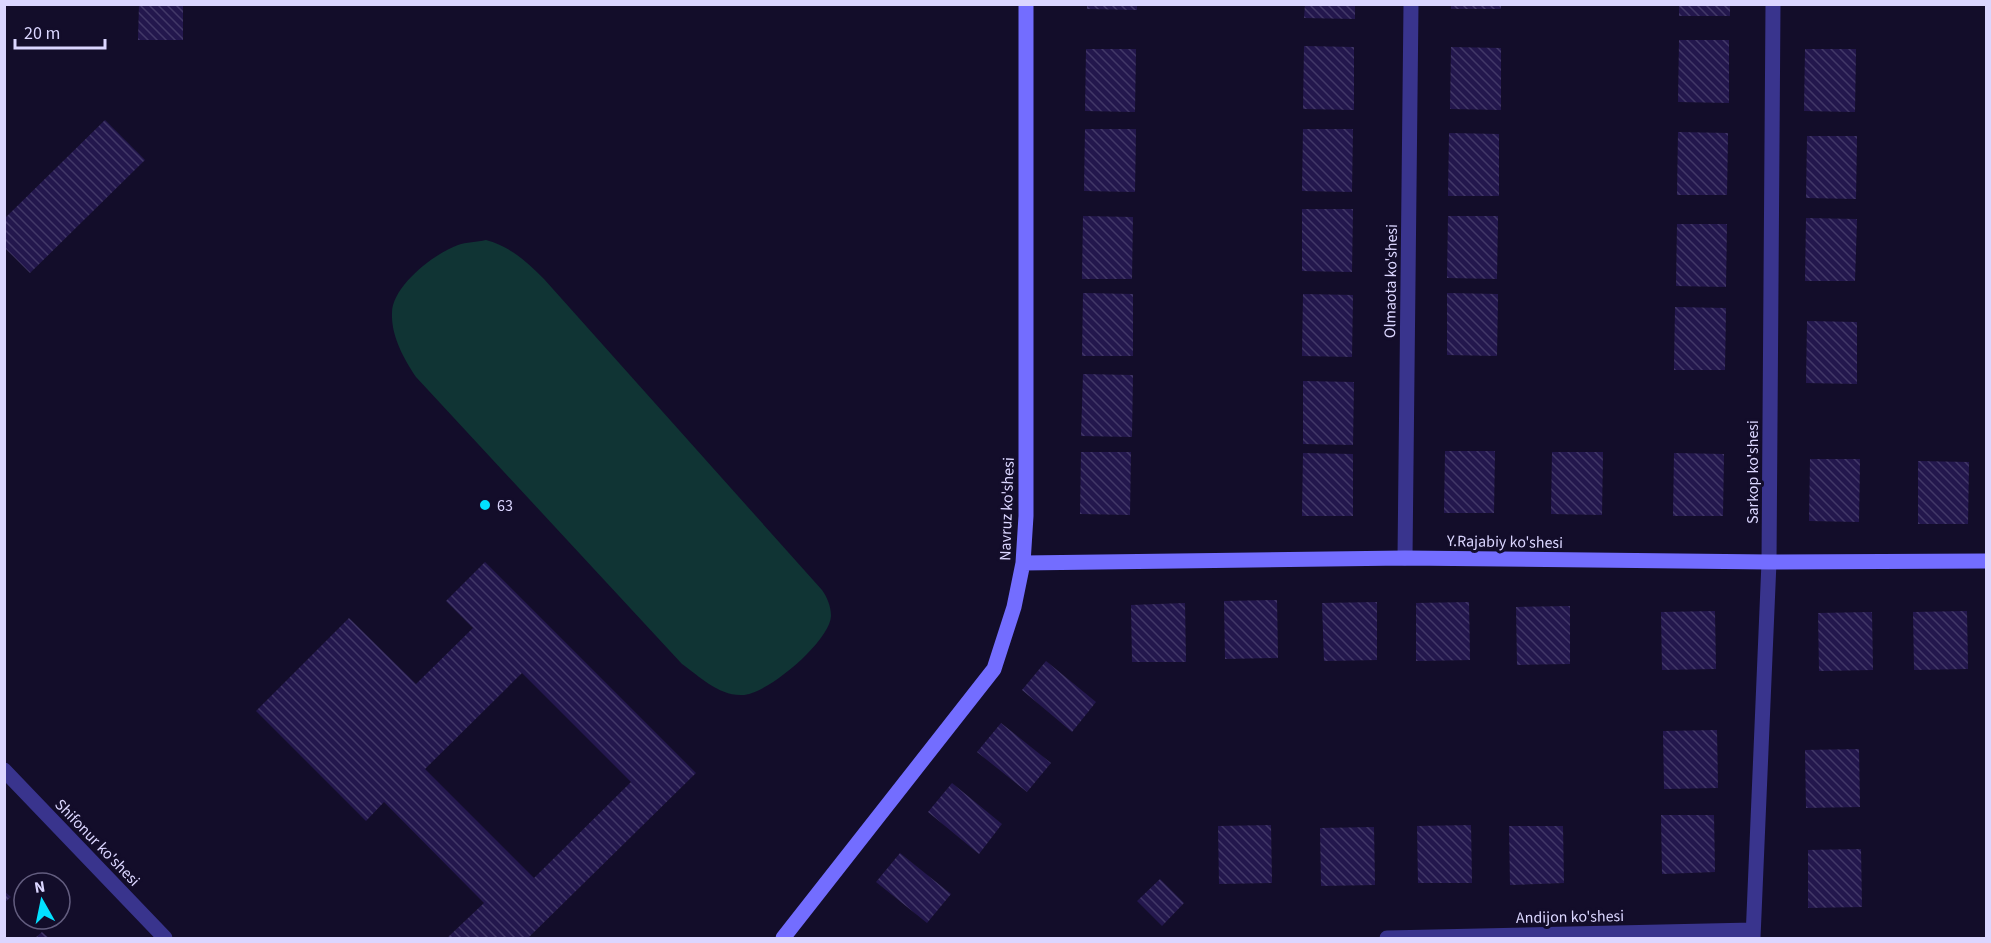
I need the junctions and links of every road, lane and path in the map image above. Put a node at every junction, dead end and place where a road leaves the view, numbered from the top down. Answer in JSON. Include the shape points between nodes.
{"nodes":[{"id":1,"x":1026,"y":4,"type":"edge"},
{"id":2,"x":1411,"y":4,"type":"edge"},
{"id":3,"x":1773,"y":4,"type":"edge"},
{"id":4,"x":1406,"y":558,"type":"junction"},
{"id":5,"x":1986,"y":561,"type":"edge"},
{"id":6,"x":1769,"y":562,"type":"junction"},
{"id":7,"x":1023,"y":563,"type":"junction"},
{"id":8,"x":4,"y":770,"type":"edge"},
{"id":9,"x":1753,"y":934,"type":"edge"},
{"id":10,"x":165,"y":939,"type":"edge"},
{"id":11,"x":783,"y":939,"type":"edge"},
{"id":12,"x":1387,"y":939,"type":"edge"}],
"edges":[{"from":1,"to":7,"type":"street","name":"Navruz ko'shesi"},
{"from":2,"to":4,"type":"street","name":"Olmaota ko'shesi"},
{"from":3,"to":6,"type":"street","name":"Sarkop ko'shesi"},
{"from":4,"to":6,"type":"street","name":"Y.Rajabiy ko'shesi"},
{"from":4,"to":7,"type":"street","name":"Y.Rajabiy ko'shesi"},
{"from":5,"to":6,"type":"street","name":"Y.Rajabiy ko'shesi"},
{"from":6,"to":9,"type":"street","name":"Sarkop ko'shesi"},
{"from":7,"to":11,"type":"street","name":"Navruz ko'shesi","via":[[994,669]]},
{"from":8,"to":10,"type":"street","name":"Shifonur ko'shesi"},
{"from":9,"to":12,"type":"street","name":"Andijon ko'shesi"}]}
